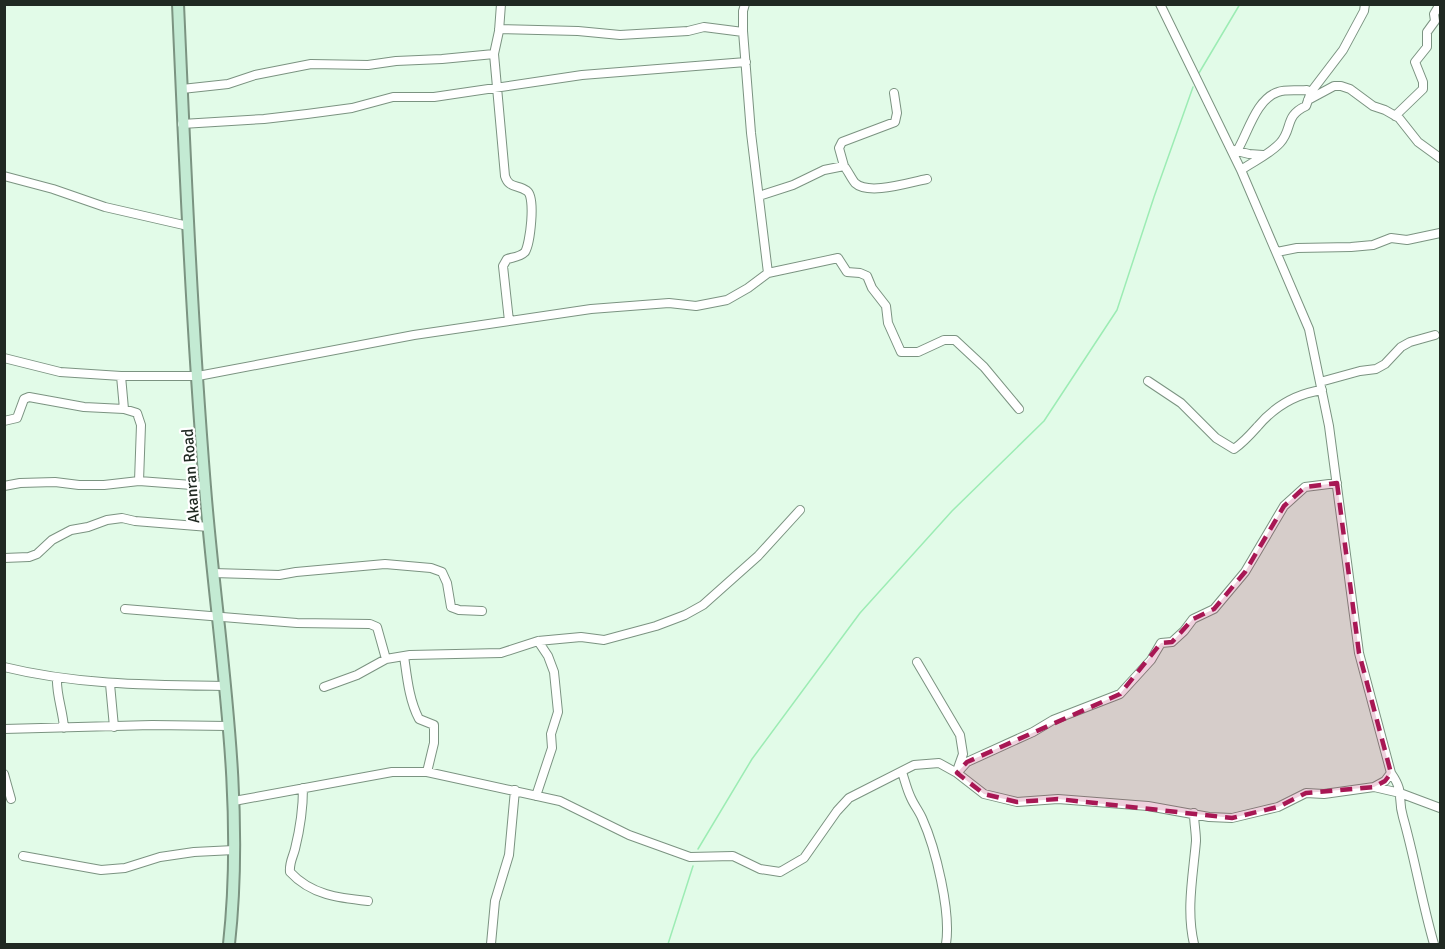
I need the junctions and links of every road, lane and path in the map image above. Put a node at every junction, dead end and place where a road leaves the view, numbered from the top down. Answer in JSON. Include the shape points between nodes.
{"nodes":[{"id":1,"x":178,"y":4,"type":"edge"},
{"id":2,"x":501,"y":4,"type":"edge"},
{"id":3,"x":745,"y":4,"type":"edge"},
{"id":4,"x":1160,"y":4,"type":"edge"},
{"id":5,"x":1365,"y":4,"type":"edge"},
{"id":6,"x":1440,"y":4,"type":"edge"},
{"id":7,"x":499,"y":29,"type":"junction"},
{"id":8,"x":743,"y":32,"type":"junction"},
{"id":9,"x":494,"y":54,"type":"junction"},
{"id":10,"x":746,"y":62,"type":"junction"},
{"id":11,"x":495,"y":87,"type":"junction"},
{"id":12,"x":182,"y":89,"type":"junction"},
{"id":13,"x":894,"y":93,"type":"dead end"},
{"id":14,"x":1309,"y":96,"type":"junction"},
{"id":15,"x":1395,"y":116,"type":"junction"},
{"id":16,"x":182,"y":124,"type":"junction"},
{"id":17,"x":1234,"y":150,"type":"junction"},
{"id":18,"x":1265,"y":155,"type":"junction"},
{"id":19,"x":1440,"y":158,"type":"edge"},
{"id":20,"x":844,"y":166,"type":"junction"},
{"id":21,"x":1241,"y":170,"type":"junction"},
{"id":22,"x":4,"y":176,"type":"edge"},
{"id":23,"x":927,"y":179,"type":"dead end"},
{"id":24,"x":759,"y":196,"type":"junction"},
{"id":25,"x":188,"y":226,"type":"junction"},
{"id":26,"x":1440,"y":233,"type":"edge"},
{"id":27,"x":1277,"y":252,"type":"junction"},
{"id":28,"x":768,"y":273,"type":"junction"},
{"id":29,"x":509,"y":321,"type":"junction"},
{"id":30,"x":1436,"y":335,"type":"dead end"},
{"id":31,"x":4,"y":358,"type":"edge"},
{"id":32,"x":121,"y":376,"type":"junction"},
{"id":33,"x":198,"y":376,"type":"junction"},
{"id":34,"x":1148,"y":381,"type":"dead end"},
{"id":35,"x":1321,"y":386,"type":"junction"},
{"id":36,"x":124,"y":409,"type":"junction"},
{"id":37,"x":1019,"y":409,"type":"dead end"},
{"id":38,"x":4,"y":421,"type":"edge"},
{"id":39,"x":140,"y":481,"type":"junction"},
{"id":40,"x":1337,"y":483,"type":"junction"},
{"id":41,"x":4,"y":486,"type":"edge"},
{"id":42,"x":205,"y":486,"type":"junction"},
{"id":43,"x":800,"y":510,"type":"dead end"},
{"id":44,"x":209,"y":527,"type":"junction"},
{"id":45,"x":4,"y":558,"type":"edge"},
{"id":46,"x":213,"y":573,"type":"junction"},
{"id":47,"x":125,"y":609,"type":"dead end"},
{"id":48,"x":482,"y":611,"type":"dead end"},
{"id":49,"x":218,"y":618,"type":"junction"},
{"id":50,"x":538,"y":641,"type":"junction"},
{"id":51,"x":404,"y":656,"type":"junction"},
{"id":52,"x":386,"y":659,"type":"junction"},
{"id":53,"x":917,"y":662,"type":"dead end"},
{"id":54,"x":4,"y":667,"type":"edge"},
{"id":55,"x":57,"y":678,"type":"junction"},
{"id":56,"x":110,"y":684,"type":"junction"},
{"id":57,"x":224,"y":686,"type":"junction"},
{"id":58,"x":324,"y":687,"type":"dead end"},
{"id":59,"x":228,"y":726,"type":"junction"},
{"id":60,"x":114,"y":727,"type":"junction"},
{"id":61,"x":64,"y":728,"type":"junction"},
{"id":62,"x":4,"y":729,"type":"edge"},
{"id":63,"x":427,"y":772,"type":"junction"},
{"id":64,"x":902,"y":772,"type":"junction"},
{"id":65,"x":957,"y":773,"type":"junction"},
{"id":66,"x":1391,"y":773,"type":"junction"},
{"id":67,"x":4,"y":774,"type":"edge"},
{"id":68,"x":1374,"y":787,"type":"junction"},
{"id":69,"x":303,"y":788,"type":"junction"},
{"id":70,"x":515,"y":790,"type":"junction"},
{"id":71,"x":1400,"y":793,"type":"junction"},
{"id":72,"x":536,"y":796,"type":"junction"},
{"id":73,"x":11,"y":800,"type":"dead end"},
{"id":74,"x":234,"y":801,"type":"junction"},
{"id":75,"x":1440,"y":808,"type":"edge"},
{"id":76,"x":1194,"y":813,"type":"junction"},
{"id":77,"x":234,"y":850,"type":"junction"},
{"id":78,"x":23,"y":856,"type":"dead end"},
{"id":79,"x":368,"y":901,"type":"dead end"},
{"id":80,"x":229,"y":945,"type":"edge"},
{"id":81,"x":491,"y":945,"type":"edge"},
{"id":82,"x":946,"y":945,"type":"edge"},
{"id":83,"x":1194,"y":945,"type":"edge"},
{"id":84,"x":1434,"y":945,"type":"edge"}],
"edges":[{"from":1,"to":12,"type":"main road","name":"Akanran Road"},
{"from":2,"to":7,"type":"street"},
{"from":3,"to":8,"type":"street"},
{"from":4,"to":17,"type":"street"},
{"from":5,"to":14,"type":"street","via":[[1343,50]]},
{"from":6,"to":15,"type":"street","via":[[1427,32],[1427,47],[1415,63],[1423,89]]},
{"from":7,"to":8,"type":"street","via":[[620,35],[704,27]]},
{"from":7,"to":9,"type":"street"},
{"from":8,"to":10,"type":"street"},
{"from":9,"to":11,"type":"street"},
{"from":9,"to":12,"type":"street","via":[[368,66],[311,64],[228,84]]},
{"from":10,"to":11,"type":"street","via":[[582,75]]},
{"from":10,"to":24,"type":"street"},
{"from":11,"to":16,"type":"street","via":[[434,97],[393,97],[352,108],[264,119]]},
{"from":11,"to":29,"type":"street","via":[[507,182],[528,191],[531,197],[526,250],[507,259],[503,266]]},
{"from":12,"to":16,"type":"main road","name":"Akanran Road"},
{"from":13,"to":20,"type":"street","via":[[895,122],[843,142],[839,148]]},
{"from":14,"to":15,"type":"street","via":[[1341,86]]},
{"from":14,"to":17,"type":"street","via":[[1307,90],[1280,90],[1269,96]]},
{"from":14,"to":18,"type":"street","via":[[1306,106],[1289,119],[1282,142]]},
{"from":15,"to":19,"type":"street","via":[[1418,142]]},
{"from":16,"to":25,"type":"main road","name":"Akanran Road"},
{"from":17,"to":18,"type":"street"},
{"from":17,"to":21,"type":"street"},
{"from":18,"to":21,"type":"street"},
{"from":20,"to":23,"type":"street","via":[[863,187],[882,188]]},
{"from":20,"to":24,"type":"street"},
{"from":21,"to":27,"type":"street"},
{"from":22,"to":25,"type":"street","via":[[105,207]]},
{"from":24,"to":28,"type":"street"},
{"from":25,"to":33,"type":"main road","name":"Akanran Road"},
{"from":26,"to":27,"type":"street","via":[[1351,247]]},
{"from":27,"to":35,"type":"street","via":[[1309,329]]},
{"from":28,"to":29,"type":"street","via":[[727,300],[696,306],[669,303],[591,309]]},
{"from":28,"to":37,"type":"street","via":[[838,258],[848,272],[867,276],[886,306],[888,324],[901,352],[918,352],[944,340],[955,340]]},
{"from":29,"to":33,"type":"street"},
{"from":30,"to":35,"type":"street","via":[[1401,347],[1376,369],[1360,370]]},
{"from":31,"to":32,"type":"street","via":[[60,372]]},
{"from":32,"to":33,"type":"street"},
{"from":32,"to":36,"type":"street"},
{"from":33,"to":42,"type":"main road","name":"Akanran Road"},
{"from":34,"to":35,"type":"street","via":[[1181,403],[1216,438],[1234,449],[1271,413],[1292,398]]},
{"from":35,"to":40,"type":"street"},
{"from":36,"to":38,"type":"street","via":[[84,407],[29,397],[24,399],[17,418]]},
{"from":36,"to":39,"type":"street","via":[[137,413],[141,419]]},
{"from":39,"to":41,"type":"street"},
{"from":39,"to":42,"type":"street"},
{"from":40,"to":65,"type":"street","via":[[1305,487],[1284,506],[1245,572],[1214,609],[1193,619],[1172,642],[1161,643],[1120,694],[1053,720],[967,762]]},
{"from":40,"to":66,"type":"street","via":[[1359,652]]},
{"from":42,"to":44,"type":"main road","name":"Akanran Road"},
{"from":43,"to":50,"type":"street","via":[[758,556],[703,605],[685,615],[604,640],[580,637]]},
{"from":44,"to":45,"type":"street","via":[[122,518],[107,520],[71,530],[29,557]]},
{"from":44,"to":46,"type":"main road","name":"Akanran Road"},
{"from":46,"to":48,"type":"street","via":[[279,575],[385,564],[431,568],[442,572],[451,607]]},
{"from":46,"to":49,"type":"main road","name":"Akanran Road"},
{"from":47,"to":49,"type":"street"},
{"from":49,"to":52,"type":"street","via":[[370,624],[377,627]]},
{"from":49,"to":57,"type":"main road","name":"Akanran Road"},
{"from":50,"to":51,"type":"street","via":[[501,653]]},
{"from":50,"to":72,"type":"street","via":[[554,672],[558,712],[551,734],[552,748]]},
{"from":51,"to":52,"type":"street"},
{"from":51,"to":63,"type":"street","via":[[415,712],[419,719],[434,725]]},
{"from":52,"to":58,"type":"street"},
{"from":53,"to":65,"type":"street","via":[[960,735],[963,754]]},
{"from":54,"to":55,"type":"street"},
{"from":55,"to":56,"type":"street"},
{"from":55,"to":61,"type":"street"},
{"from":56,"to":57,"type":"street"},
{"from":56,"to":60,"type":"street"},
{"from":57,"to":59,"type":"main road","name":"Akanran Road"},
{"from":59,"to":60,"type":"street"},
{"from":59,"to":74,"type":"main road","name":"Akanran Road"},
{"from":60,"to":61,"type":"street"},
{"from":61,"to":62,"type":"street"},
{"from":63,"to":69,"type":"street","via":[[392,772]]},
{"from":63,"to":70,"type":"street"},
{"from":64,"to":65,"type":"street","via":[[914,765],[939,763]]},
{"from":64,"to":72,"type":"street","via":[[849,798],[804,858],[780,872],[760,869],[733,856],[690,857],[629,835],[560,801]]},
{"from":64,"to":82,"type":"street","via":[[934,850],[946,911]]},
{"from":65,"to":76,"type":"street","via":[[984,794],[1017,802],[1058,799]]},
{"from":66,"to":68,"type":"street"},
{"from":66,"to":71,"type":"street"},
{"from":67,"to":73,"type":"street"},
{"from":68,"to":71,"type":"street"},
{"from":68,"to":76,"type":"street","via":[[1324,795],[1306,793],[1278,807],[1232,819]]},
{"from":69,"to":74,"type":"street"},
{"from":69,"to":79,"type":"street","via":[[290,872],[321,894]]},
{"from":70,"to":72,"type":"street"},
{"from":70,"to":81,"type":"street","via":[[509,855],[495,901]]},
{"from":71,"to":75,"type":"street"},
{"from":71,"to":84,"type":"street","via":[[1402,816]]},
{"from":74,"to":77,"type":"main road","name":"Akanran Road"},
{"from":76,"to":83,"type":"street","via":[[1196,838],[1190,892]]},
{"from":77,"to":78,"type":"street","via":[[160,857],[125,868],[100,870]]},
{"from":77,"to":80,"type":"main road","name":"Akanran Road"}]}
